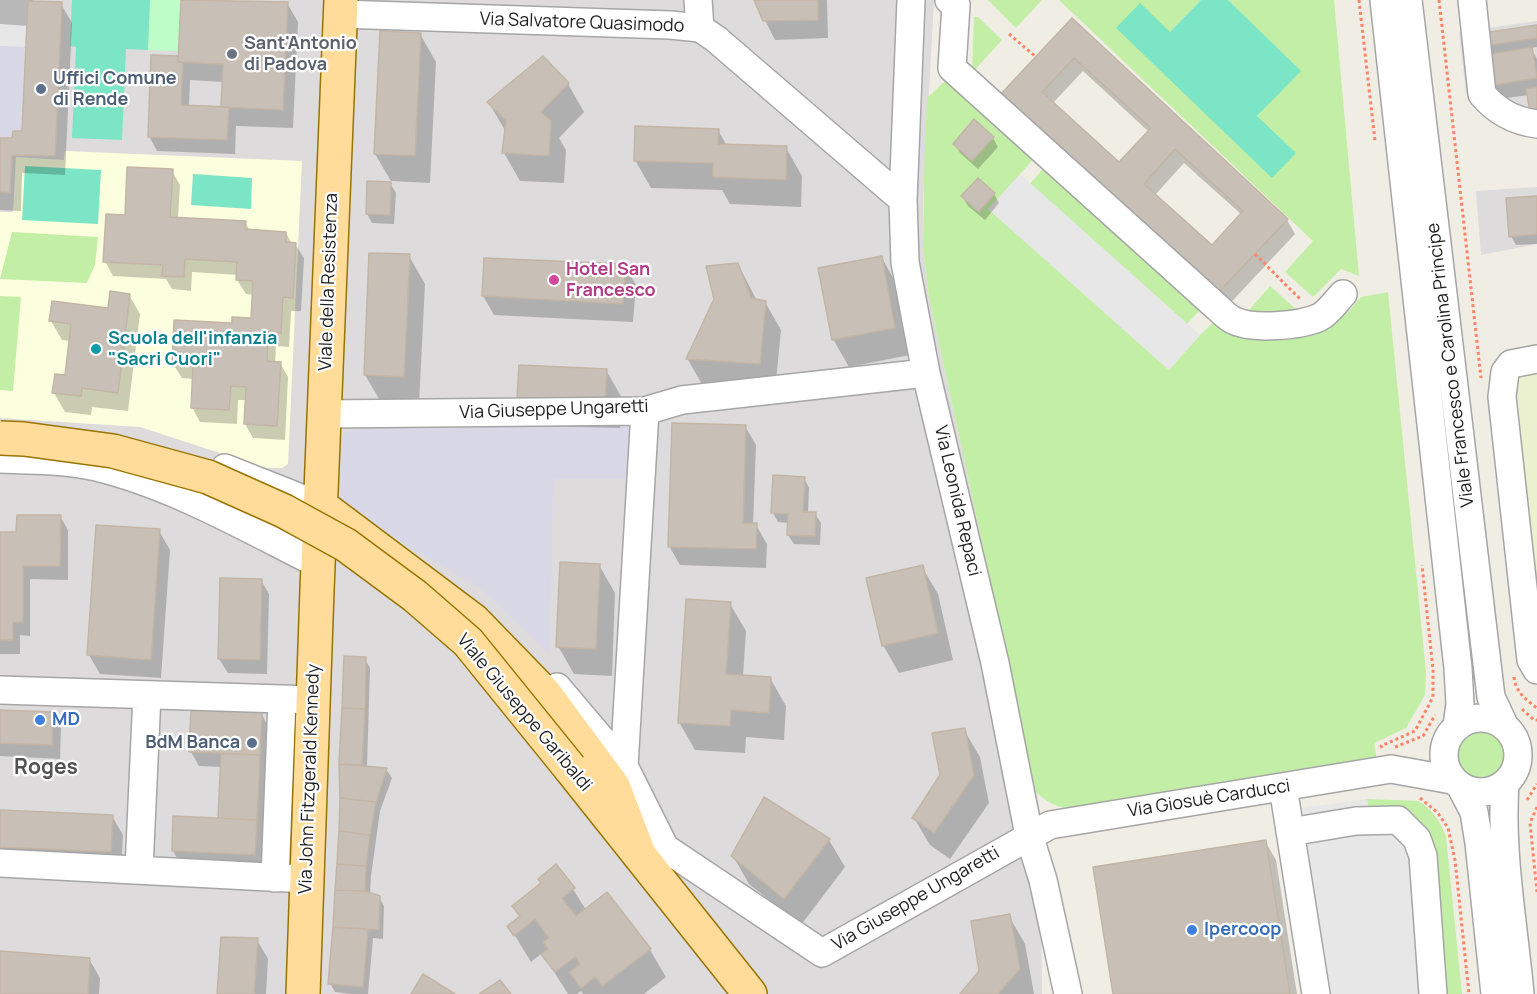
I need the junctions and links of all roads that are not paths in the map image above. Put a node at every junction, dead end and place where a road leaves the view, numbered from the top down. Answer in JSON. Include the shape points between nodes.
{"nodes":[{"id":1,"x":698,"y":0,"type":"edge"},
{"id":2,"x":911,"y":0,"type":"edge"},
{"id":3,"x":949,"y":0,"type":"edge"},
{"id":4,"x":1384,"y":0,"type":"edge"},
{"id":5,"x":1408,"y":0,"type":"edge"},
{"id":6,"x":1472,"y":0,"type":"edge"},
{"id":7,"x":341,"y":7,"type":"edge"},
{"id":8,"x":700,"y":28,"type":"junction"},
{"id":9,"x":1537,"y":124,"type":"edge"},
{"id":10,"x":903,"y":200,"type":"junction"},
{"id":11,"x":1343,"y":294,"type":"dead end"},
{"id":12,"x":1537,"y":359,"type":"edge"},
{"id":13,"x":926,"y":373,"type":"junction"},
{"id":14,"x":645,"y":411,"type":"junction"},
{"id":15,"x":324,"y":414,"type":"junction"},
{"id":16,"x":0,"y":429,"type":"edge"},
{"id":17,"x":0,"y":438,"type":"edge"},
{"id":18,"x":0,"y":459,"type":"edge"},
{"id":19,"x":321,"y":506,"type":"junction"},
{"id":20,"x":318,"y":564,"type":"junction"},
{"id":21,"x":474,"y":621,"type":"junction"},
{"id":22,"x":1525,"y":672,"type":"edge"},
{"id":23,"x":0,"y":690,"type":"edge"},
{"id":24,"x":147,"y":695,"type":"junction"},
{"id":25,"x":298,"y":700,"type":"junction"},
{"id":26,"x":1453,"y":731,"type":"junction"},
{"id":27,"x":1518,"y":733,"type":"edge"},
{"id":28,"x":1537,"y":759,"type":"edge"},
{"id":29,"x":624,"y":766,"type":"junction"},
{"id":30,"x":1388,"y":770,"type":"junction"},
{"id":31,"x":1509,"y":779,"type":"junction"},
{"id":32,"x":1457,"y":784,"type":"junction"},
{"id":33,"x":1283,"y":787,"type":"junction"},
{"id":34,"x":1290,"y":832,"type":"junction"},
{"id":35,"x":1029,"y":835,"type":"junction"},
{"id":36,"x":639,"y":854,"type":"junction"},
{"id":37,"x":0,"y":863,"type":"edge"},
{"id":38,"x":138,"y":869,"type":"junction"},
{"id":39,"x":291,"y":878,"type":"junction"},
{"id":40,"x":735,"y":979,"type":"edge"},
{"id":41,"x":303,"y":994,"type":"edge"},
{"id":42,"x":768,"y":994,"type":"edge"},
{"id":43,"x":1068,"y":994,"type":"edge"},
{"id":44,"x":1316,"y":994,"type":"edge"},
{"id":45,"x":1432,"y":994,"type":"edge"},
{"id":46,"x":1495,"y":994,"type":"edge"},
{"id":47,"x":1520,"y":994,"type":"edge"}],
"edges":[{"from":1,"to":8,"type":"street"},
{"from":2,"to":10,"type":"street","name":"Via Leonida Repaci"},
{"from":3,"to":11,"type":"street","via":[[956,5],[952,68],[1233,320],[1248,324],[1296,323],[1319,317]]},
{"from":4,"to":26,"type":"street","name":"Viale Francesco e Carolina Principe","via":[[1458,668],[1460,704]]},
{"from":5,"to":27,"type":"street","name":"Viale Francesco e Carolina Principe","via":[[1491,697]]},
{"from":6,"to":9,"type":"street","via":[[1482,94],[1508,116]]},
{"from":7,"to":8,"type":"street","name":"Via Salvatore Quasimodo"},
{"from":7,"to":15,"type":"main road","name":"Viale della Resistenza"},
{"from":8,"to":10,"type":"street","name":"Via Salvatore Quasimodo"},
{"from":10,"to":13,"type":"street","name":"Via Leonida Repaci","via":[[905,262]]},
{"from":12,"to":22,"type":"street","via":[[1511,364],[1505,372],[1503,397],[1531,660]]},
{"from":13,"to":14,"type":"street","name":"Via Giuseppe Ungaretti","via":[[682,400]]},
{"from":13,"to":35,"type":"street","name":"Via Leonida Repaci","via":[[996,663]]},
{"from":14,"to":15,"type":"street","name":"Via Giuseppe Ungaretti"},
{"from":14,"to":29,"type":"street"},
{"from":15,"to":19,"type":"main road","name":"Viale della Resistenza"},
{"from":16,"to":19,"type":"street","via":[[32,429],[134,443],[213,464]]},
{"from":17,"to":36,"type":"main road","name":"Viale Giuseppe Garibaldi","bridge":true,"via":[[113,451],[208,477],[284,511],[346,545],[415,596],[468,642]]},
{"from":18,"to":20,"type":"street","via":[[94,466],[157,486]]},
{"from":19,"to":20,"type":"main road","name":"Viale della Resistenza"},
{"from":19,"to":21,"type":"main road"},
{"from":20,"to":25,"type":"main road","name":"Via John Fitzgerald Kennedy"},
{"from":21,"to":29,"type":"street","name":"Via Giuseppe Ungaretti","via":[[547,676]]},
{"from":21,"to":36,"type":"main road","via":[[545,694],[613,786]]},
{"from":23,"to":24,"type":"street"},
{"from":24,"to":25,"type":"street"},
{"from":24,"to":38,"type":"street"},
{"from":25,"to":39,"type":"main road","name":"Via John Fitzgerald Kennedy"},
{"from":26,"to":27,"type":"street","via":[[1468,720],[1481,718],[1494,720]]},
{"from":26,"to":30,"type":"street","name":"Via Giosuè Carducci"},
{"from":26,"to":32,"type":"street","name":"Viale Francesco e Carolina Principe","via":[[1443,760]]},
{"from":27,"to":31,"type":"street","name":"Viale Francesco e Carolina Principe","via":[[1517,763]]},
{"from":28,"to":31,"type":"street"},
{"from":29,"to":35,"type":"street","name":"Via Giuseppe Ungaretti","via":[[665,848],[822,953]]},
{"from":30,"to":32,"type":"street","name":"Via Giosuè Carducci"},
{"from":30,"to":33,"type":"street","name":"Via Giosuè Carducci"},
{"from":31,"to":32,"type":"street","via":[[1495,790],[1483,793]]},
{"from":31,"to":47,"type":"street","name":"Viale Francesco e Carolina Principe","via":[[1503,810]]},
{"from":32,"to":46,"type":"street","name":"Viale Francesco e Carolina Principe","via":[[1474,812]]},
{"from":33,"to":34,"type":"street"},
{"from":33,"to":35,"type":"street","name":"Via Giosuè Carducci","via":[[1050,825]]},
{"from":34,"to":44,"type":"street"},
{"from":34,"to":45,"type":"street","via":[[1356,821],[1398,820],[1417,838],[1423,856]]},
{"from":35,"to":43,"type":"street","name":"Via Leonida Repaci"},
{"from":36,"to":40,"type":"main road","name":"Viale Giuseppe Garibaldi"},
{"from":37,"to":38,"type":"street"},
{"from":38,"to":39,"type":"street"},
{"from":39,"to":41,"type":"main road","name":"Via John Fitzgerald Kennedy"},
{"from":40,"to":42,"type":"main road","name":"Viale Giuseppe Garibaldi"}]}
